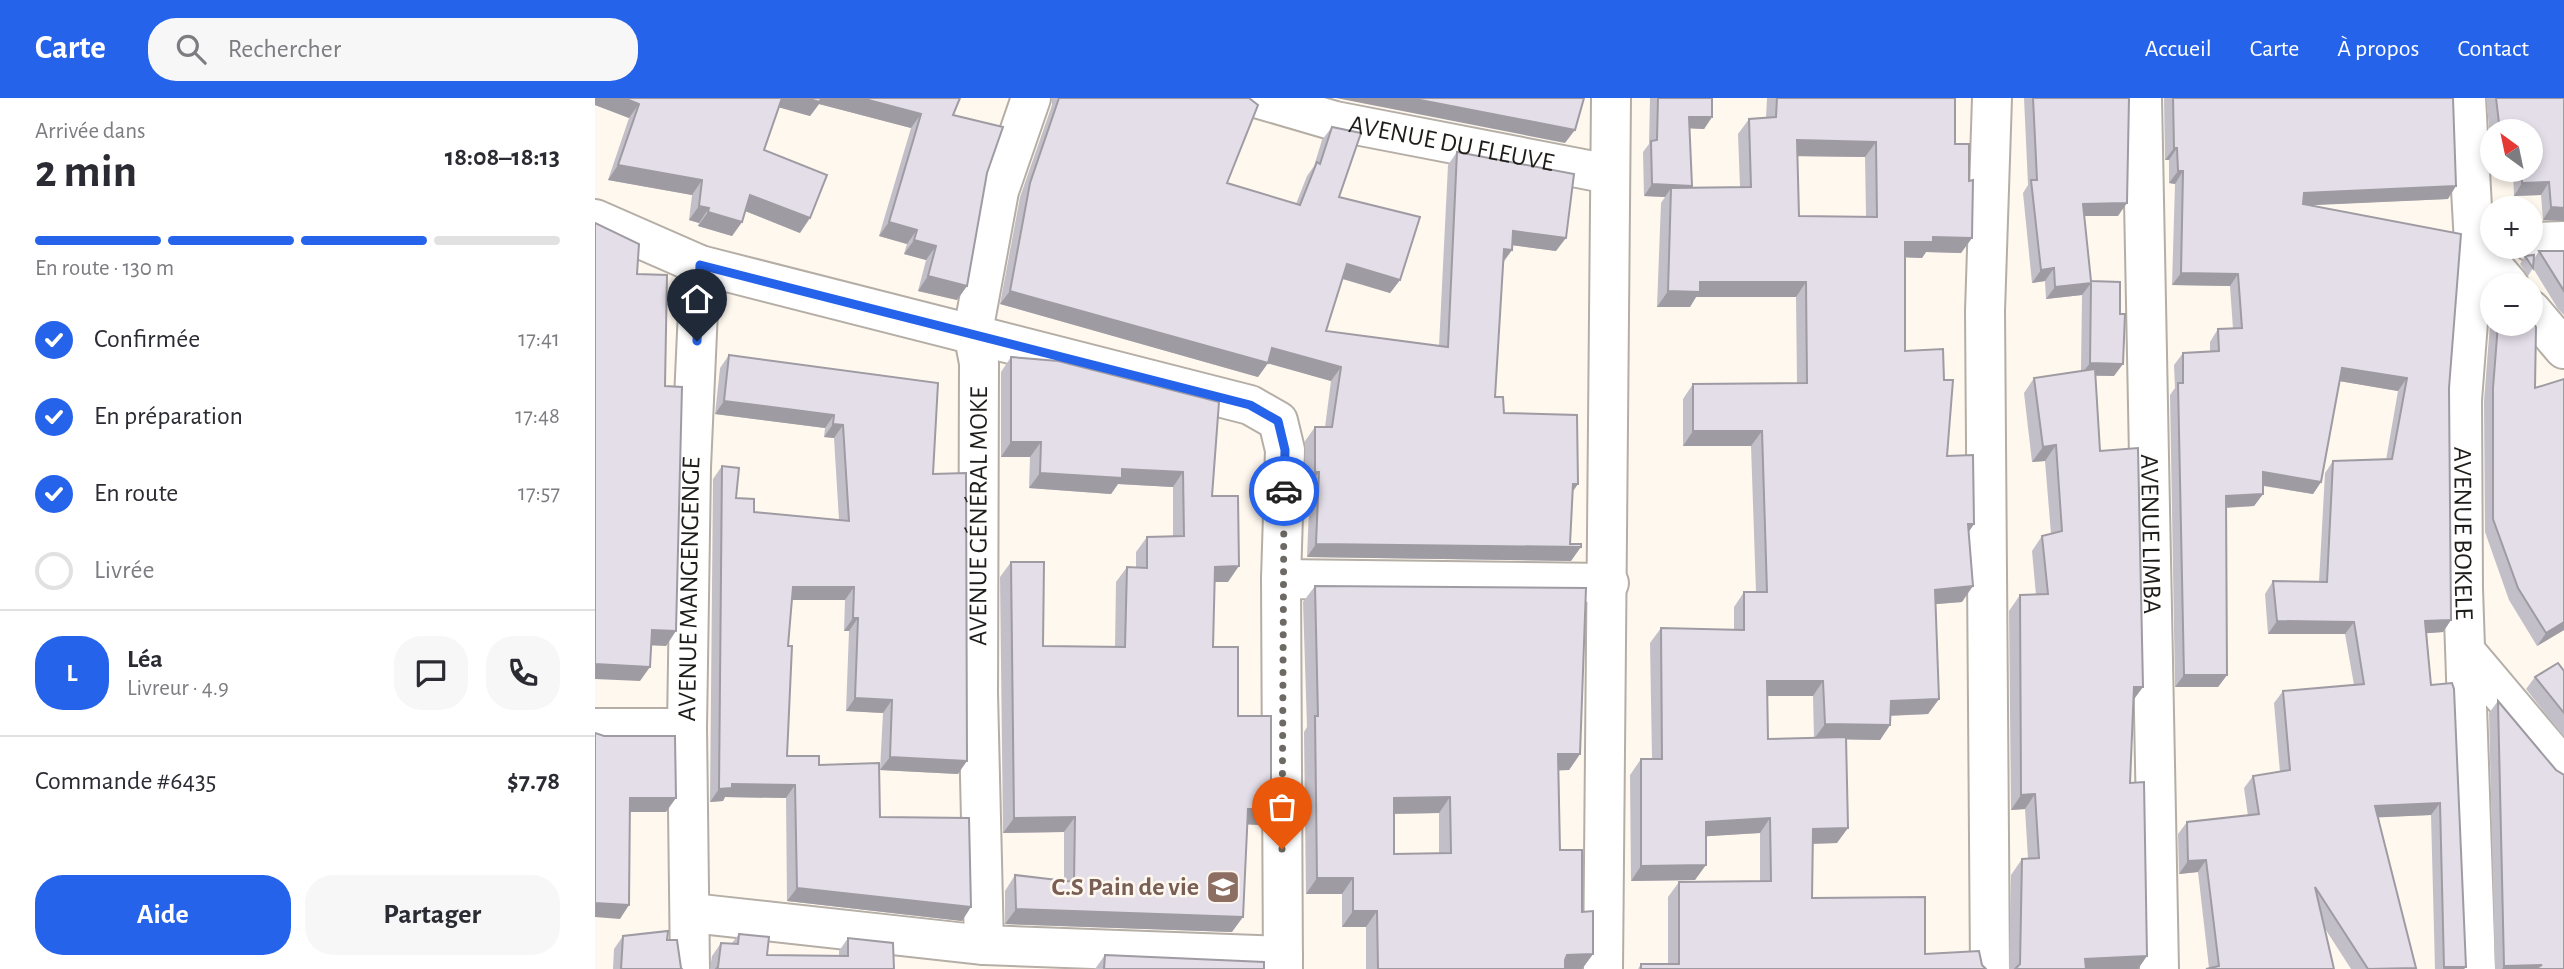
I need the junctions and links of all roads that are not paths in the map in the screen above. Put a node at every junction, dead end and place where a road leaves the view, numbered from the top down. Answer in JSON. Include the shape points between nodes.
{"nodes":[{"id":1,"x":1031,"y":98,"type":"edge"},
{"id":2,"x":1256,"y":98,"type":"edge"},
{"id":3,"x":1611,"y":98,"type":"edge"},
{"id":4,"x":1992,"y":98,"type":"edge"},
{"id":5,"x":2142,"y":98,"type":"edge"},
{"id":6,"x":2466,"y":98,"type":"edge"},
{"id":7,"x":1609,"y":174,"type":"junction"},
{"id":8,"x":2480,"y":218,"type":"edge"},
{"id":9,"x":595,"y":219,"type":"edge"},
{"id":10,"x":2564,"y":241,"type":"edge"},
{"id":11,"x":2543,"y":242,"type":"edge"},
{"id":12,"x":2481,"y":259,"type":"edge"},
{"id":13,"x":700,"y":265,"type":"junction"},
{"id":14,"x":2543,"y":324,"type":"edge"},
{"id":15,"x":972,"y":332,"type":"junction"},
{"id":16,"x":2564,"y":349,"type":"edge"},
{"id":17,"x":1281,"y":579,"type":"junction"},
{"id":18,"x":1609,"y":583,"type":"junction"},
{"id":19,"x":2466,"y":652,"type":"junction"},
{"id":20,"x":595,"y":728,"type":"edge"},
{"id":21,"x":687,"y":728,"type":"junction"},
{"id":22,"x":2564,"y":768,"type":"edge"},
{"id":23,"x":692,"y":913,"type":"junction"},
{"id":24,"x":984,"y":945,"type":"junction"},
{"id":25,"x":1283,"y":963,"type":"edge"},
{"id":26,"x":691,"y":969,"type":"edge"},
{"id":27,"x":1603,"y":969,"type":"edge"},
{"id":28,"x":1990,"y":969,"type":"edge"},
{"id":29,"x":2159,"y":969,"type":"edge"},
{"id":30,"x":2476,"y":969,"type":"edge"}],
"edges":[{"from":1,"to":15,"type":"street","name":"AVENUE GÉNÉRAL MOKE","via":[[999,191]]},
{"from":2,"to":7,"type":"street","name":"AVENUE DU FLEUVE","via":[[1335,121]]},
{"from":3,"to":7,"type":"street"},
{"from":4,"to":28,"type":"street","via":[[1985,311]]},
{"from":5,"to":29,"type":"street","name":"AVENUE LIMBA"},
{"from":6,"to":8,"type":"street","name":"AVENUE BOKELE"},
{"from":7,"to":18,"type":"street"},
{"from":9,"to":13,"type":"street"},
{"from":10,"to":11,"type":"street"},
{"from":12,"to":19,"type":"street","name":"AVENUE BOKELE","via":[[2462,400]]},
{"from":13,"to":15,"type":"street"},
{"from":13,"to":21,"type":"street","name":"AVENUE MANGENGENGE"},
{"from":14,"to":16,"type":"street"},
{"from":15,"to":17,"type":"street","via":[[1250,405],[1278,421],[1285,450]]},
{"from":15,"to":24,"type":"street","name":"AVENUE GÉNÉRAL MOKE","via":[[979,363],[978,693]]},
{"from":17,"to":18,"type":"street"},
{"from":17,"to":25,"type":"street"},
{"from":18,"to":27,"type":"street"},
{"from":19,"to":22,"type":"street"},
{"from":19,"to":30,"type":"street","name":"AVENUE BOKELE"},
{"from":20,"to":21,"type":"street"},
{"from":21,"to":23,"type":"street","name":"AVENUE MANGENGENGE"},
{"from":23,"to":24,"type":"street"},
{"from":23,"to":26,"type":"street","name":"AVENUE MANGENGENGE"},
{"from":24,"to":25,"type":"street"}]}
